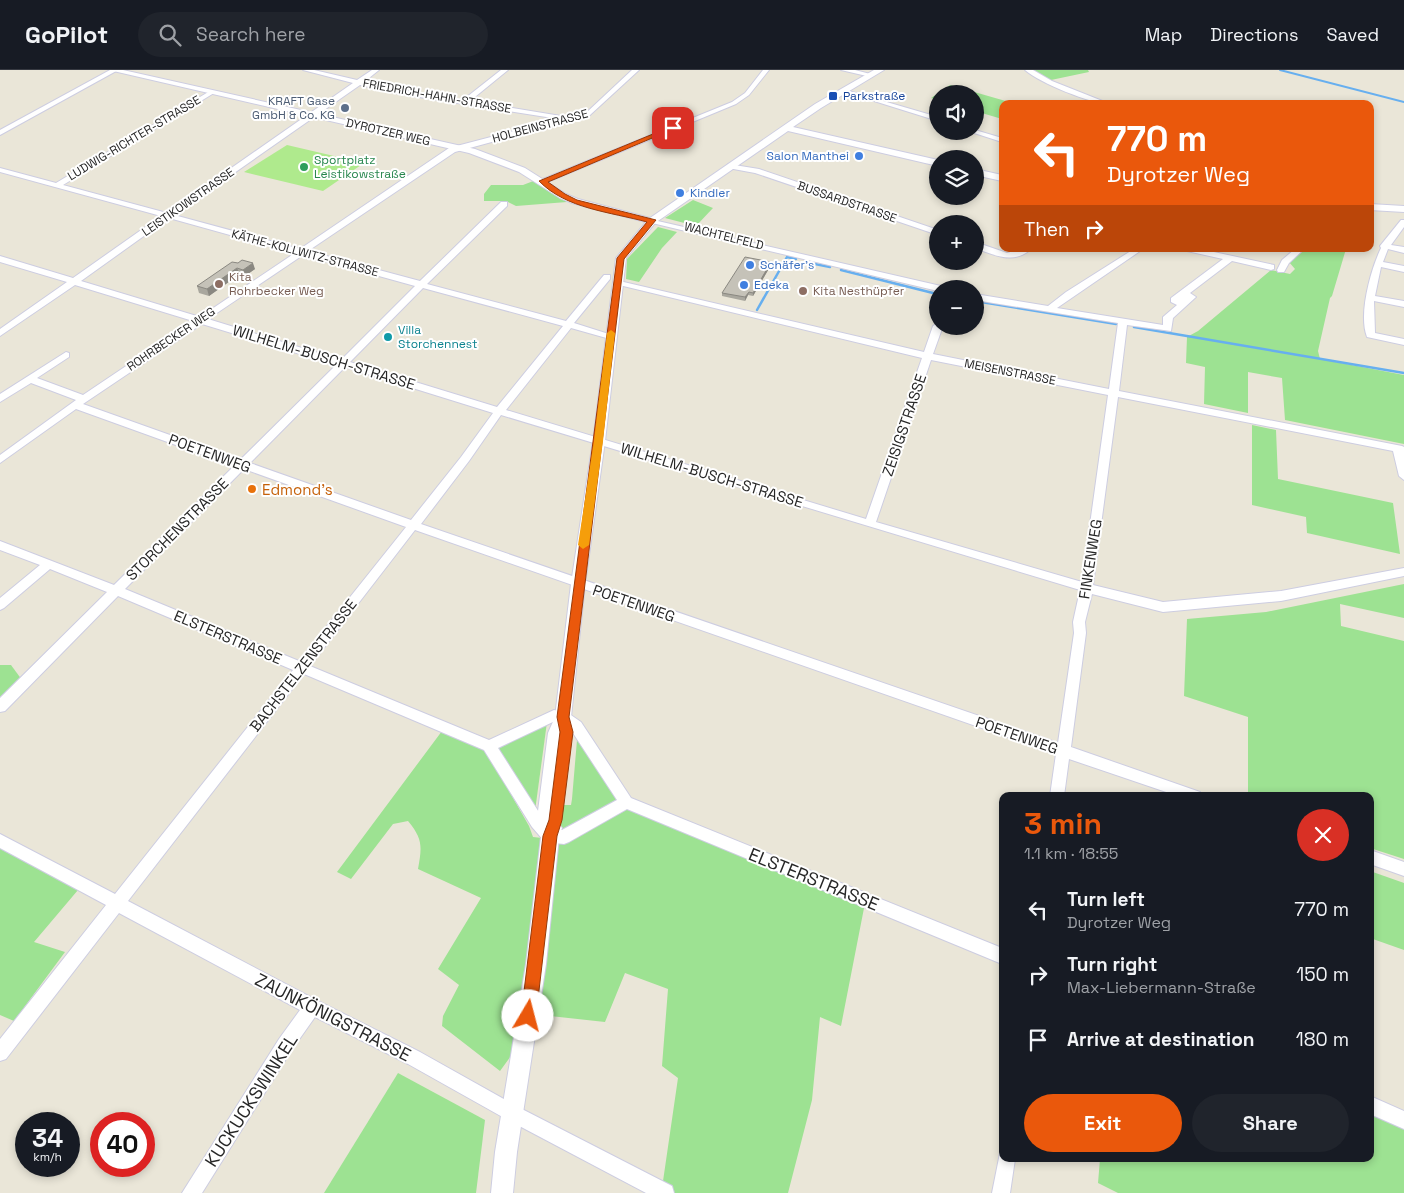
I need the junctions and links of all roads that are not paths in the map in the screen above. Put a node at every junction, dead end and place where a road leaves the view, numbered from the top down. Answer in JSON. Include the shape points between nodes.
{"nodes":[{"id":1,"x":114,"y":70,"type":"edge"},
{"id":2,"x":306,"y":70,"type":"edge"},
{"id":3,"x":376,"y":70,"type":"edge"},
{"id":4,"x":504,"y":70,"type":"edge"},
{"id":5,"x":636,"y":70,"type":"edge"},
{"id":6,"x":766,"y":70,"type":"edge"},
{"id":7,"x":844,"y":70,"type":"edge"},
{"id":8,"x":880,"y":70,"type":"edge"},
{"id":9,"x":1028,"y":70,"type":"edge"},
{"id":10,"x":871,"y":75,"type":"junction"},
{"id":11,"x":359,"y":82,"type":"junction"},
{"id":12,"x":844,"y":90,"type":"junction"},
{"id":13,"x":212,"y":92,"type":"junction"},
{"id":14,"x":1097,"y":100,"type":"edge"},
{"id":15,"x":465,"y":102,"type":"junction"},
{"id":16,"x":313,"y":115,"type":"junction"},
{"id":17,"x":929,"y":116,"type":"edge"},
{"id":18,"x":569,"y":118,"type":"junction"},
{"id":19,"x":787,"y":128,"type":"junction"},
{"id":20,"x":0,"y":133,"type":"edge"},
{"id":21,"x":984,"y":135,"type":"edge"},
{"id":22,"x":999,"y":139,"type":"edge"},
{"id":23,"x":458,"y":147,"type":"junction"},
{"id":24,"x":929,"y":161,"type":"edge"},
{"id":25,"x":734,"y":164,"type":"junction"},
{"id":26,"x":0,"y":170,"type":"edge"},
{"id":27,"x":984,"y":174,"type":"edge"},
{"id":28,"x":999,"y":177,"type":"edge"},
{"id":29,"x":542,"y":181,"type":"junction"},
{"id":30,"x":56,"y":186,"type":"junction"},
{"id":31,"x":504,"y":204,"type":"dead end"},
{"id":32,"x":1374,"y":207,"type":"edge"},
{"id":33,"x":1404,"y":209,"type":"edge"},
{"id":34,"x":168,"y":216,"type":"junction"},
{"id":35,"x":652,"y":220,"type":"junction"},
{"id":36,"x":1404,"y":222,"type":"edge"},
{"id":37,"x":929,"y":230,"type":"edge"},
{"id":38,"x":1400,"y":230,"type":"edge"},
{"id":39,"x":1384,"y":246,"type":"junction"},
{"id":40,"x":984,"y":248,"type":"edge"},
{"id":41,"x":1404,"y":250,"type":"edge"},
{"id":42,"x":300,"y":251,"type":"junction"},
{"id":43,"x":1022,"y":252,"type":"edge"},
{"id":44,"x":1134,"y":252,"type":"edge"},
{"id":45,"x":1203,"y":252,"type":"edge"},
{"id":46,"x":1297,"y":252,"type":"edge"},
{"id":47,"x":1230,"y":258,"type":"junction"},
{"id":48,"x":0,"y":259,"type":"edge"},
{"id":49,"x":1377,"y":264,"type":"junction"},
{"id":50,"x":1271,"y":267,"type":"dead end"},
{"id":51,"x":1404,"y":269,"type":"edge"},
{"id":52,"x":1281,"y":270,"type":"dead end"},
{"id":53,"x":612,"y":279,"type":"junction"},
{"id":54,"x":75,"y":282,"type":"junction"},
{"id":55,"x":421,"y":285,"type":"junction"},
{"id":56,"x":929,"y":286,"type":"edge"},
{"id":57,"x":984,"y":298,"type":"edge"},
{"id":58,"x":1370,"y":298,"type":"junction"},
{"id":59,"x":1404,"y":304,"type":"edge"},
{"id":60,"x":1050,"y":309,"type":"junction"},
{"id":61,"x":200,"y":319,"type":"junction"},
{"id":62,"x":1123,"y":322,"type":"junction"},
{"id":63,"x":569,"y":324,"type":"junction"},
{"id":64,"x":0,"y":333,"type":"edge"},
{"id":65,"x":935,"y":335,"type":"edge"},
{"id":66,"x":610,"y":336,"type":"junction"},
{"id":67,"x":1404,"y":342,"type":"edge"},
{"id":68,"x":66,"y":355,"type":"dead end"},
{"id":69,"x":928,"y":356,"type":"junction"},
{"id":70,"x":343,"y":363,"type":"junction"},
{"id":71,"x":30,"y":379,"type":"junction"},
{"id":72,"x":1114,"y":393,"type":"junction"},
{"id":73,"x":0,"y":399,"type":"edge"},
{"id":74,"x":79,"y":402,"type":"junction"},
{"id":75,"x":499,"y":411,"type":"junction"},
{"id":76,"x":598,"y":441,"type":"junction"},
{"id":77,"x":1401,"y":449,"type":"edge"},
{"id":78,"x":1,"y":457,"type":"edge"},
{"id":79,"x":243,"y":464,"type":"junction"},
{"id":80,"x":1404,"y":476,"type":"edge"},
{"id":81,"x":412,"y":524,"type":"junction"},
{"id":82,"x":870,"y":524,"type":"junction"},
{"id":83,"x":0,"y":544,"type":"edge"},
{"id":84,"x":49,"y":564,"type":"junction"},
{"id":85,"x":1404,"y":572,"type":"edge"},
{"id":86,"x":578,"y":584,"type":"junction"},
{"id":87,"x":1087,"y":588,"type":"junction"},
{"id":88,"x":115,"y":590,"type":"junction"},
{"id":89,"x":0,"y":605,"type":"edge"},
{"id":90,"x":301,"y":668,"type":"junction"},
{"id":91,"x":0,"y":707,"type":"edge"},
{"id":92,"x":563,"y":717,"type":"junction"},
{"id":93,"x":489,"y":746,"type":"junction"},
{"id":94,"x":1064,"y":750,"type":"junction"},
{"id":95,"x":1058,"y":792,"type":"edge"},
{"id":96,"x":1184,"y":792,"type":"edge"},
{"id":97,"x":626,"y":802,"type":"junction"},
{"id":98,"x":550,"y":836,"type":"junction"},
{"id":99,"x":0,"y":841,"type":"edge"},
{"id":100,"x":1374,"y":858,"type":"edge"},
{"id":101,"x":1404,"y":869,"type":"edge"},
{"id":102,"x":118,"y":904,"type":"junction"},
{"id":103,"x":999,"y":955,"type":"edge"},
{"id":104,"x":312,"y":1007,"type":"junction"},
{"id":105,"x":0,"y":1053,"type":"edge"},
{"id":106,"x":1374,"y":1107,"type":"edge"},
{"id":107,"x":512,"y":1113,"type":"junction"},
{"id":108,"x":1404,"y":1120,"type":"edge"},
{"id":109,"x":1006,"y":1162,"type":"edge"},
{"id":110,"x":191,"y":1193,"type":"edge"},
{"id":111,"x":502,"y":1193,"type":"edge"},
{"id":112,"x":665,"y":1193,"type":"edge"},
{"id":113,"x":1001,"y":1193,"type":"edge"}],
"edges":[{"from":1,"to":13,"type":"street","name":"DYROTZER WEG"},
{"from":1,"to":20,"type":"street"},
{"from":2,"to":11,"type":"street","name":"FRIEDRICH-HAHN-STRASSE"},
{"from":3,"to":11,"type":"street","name":"LEISTIKOWSTRASSE"},
{"from":4,"to":15,"type":"street"},
{"from":5,"to":18,"type":"street","name":"HOLBEINSTRASSE","via":[[593,112]]},
{"from":6,"to":29,"type":"street","via":[[734,103]]},
{"from":7,"to":10,"type":"street"},
{"from":8,"to":10,"type":"street"},
{"from":9,"to":14,"type":"street"},
{"from":10,"to":12,"type":"street"},
{"from":11,"to":15,"type":"street","name":"FRIEDRICH-HAHN-STRASSE"},
{"from":11,"to":16,"type":"street","name":"LEISTIKOWSTRASSE"},
{"from":12,"to":17,"type":"street"},
{"from":12,"to":19,"type":"street"},
{"from":13,"to":16,"type":"street","name":"DYROTZER WEG"},
{"from":13,"to":30,"type":"street","name":"LUDWIG-RICHTER-STRASSE"},
{"from":15,"to":18,"type":"street","name":"FRIEDRICH-HAHN-STRASSE"},
{"from":16,"to":23,"type":"street","name":"DYROTZER WEG"},
{"from":16,"to":34,"type":"street","name":"LEISTIKOWSTRASSE"},
{"from":18,"to":23,"type":"street","name":"HOLBEINSTRASSE"},
{"from":19,"to":24,"type":"street"},
{"from":19,"to":25,"type":"street"},
{"from":21,"to":22,"type":"street"},
{"from":23,"to":29,"type":"street","name":"DYROTZER WEG","via":[[508,163]]},
{"from":23,"to":42,"type":"street","name":"ROHRBECKER WEG"},
{"from":25,"to":35,"type":"street"},
{"from":25,"to":37,"type":"street","name":"BUSSARDSTRASSE"},
{"from":26,"to":30,"type":"street","name":"KÄTHE-KOLLWITZ-STRASSE"},
{"from":27,"to":28,"type":"street"},
{"from":29,"to":35,"type":"street","name":"DYROTZER WEG","via":[[575,201]]},
{"from":30,"to":34,"type":"street","name":"KÄTHE-KOLLWITZ-STRASSE"},
{"from":31,"to":55,"type":"street","name":"STORCHENSTRASSE"},
{"from":32,"to":33,"type":"street"},
{"from":34,"to":42,"type":"street","name":"KÄTHE-KOLLWITZ-STRASSE"},
{"from":34,"to":54,"type":"street","name":"LEISTIKOWSTRASSE"},
{"from":35,"to":53,"type":"street","via":[[620,258]]},
{"from":35,"to":56,"type":"street","name":"WACHTELFELD"},
{"from":36,"to":38,"type":"street"},
{"from":38,"to":39,"type":"street"},
{"from":39,"to":41,"type":"street"},
{"from":39,"to":49,"type":"street"},
{"from":40,"to":43,"type":"street","via":[[1007,257]]},
{"from":42,"to":55,"type":"street","name":"KÄTHE-KOLLWITZ-STRASSE"},
{"from":42,"to":61,"type":"street","name":"ROHRBECKER WEG"},
{"from":44,"to":60,"type":"street"},
{"from":45,"to":47,"type":"street"},
{"from":46,"to":52,"type":"street"},
{"from":47,"to":50,"type":"street"},
{"from":47,"to":62,"type":"street","via":[[1174,300],[1183,304],[1168,317],[1168,329]]},
{"from":48,"to":54,"type":"street","name":"WILHELM-BUSCH-STRASSE"},
{"from":49,"to":51,"type":"street"},
{"from":49,"to":58,"type":"street"},
{"from":53,"to":63,"type":"street","name":"BACHSTELZENSTRASSE"},
{"from":53,"to":66,"type":"street"},
{"from":53,"to":69,"type":"street","name":"MEISENSTRASSE"},
{"from":54,"to":61,"type":"street","name":"WILHELM-BUSCH-STRASSE"},
{"from":54,"to":64,"type":"street","name":"LEISTIKOWSTRASSE"},
{"from":55,"to":63,"type":"street","name":"KÄTHE-KOLLWITZ-STRASSE"},
{"from":55,"to":70,"type":"street","name":"STORCHENSTRASSE"},
{"from":57,"to":60,"type":"street"},
{"from":58,"to":59,"type":"street"},
{"from":58,"to":67,"type":"street","via":[[1370,335]]},
{"from":60,"to":62,"type":"street"},
{"from":61,"to":70,"type":"street","name":"WILHELM-BUSCH-STRASSE"},
{"from":61,"to":74,"type":"street","name":"ROHRBECKER WEG"},
{"from":62,"to":72,"type":"street","name":"FINKENWEG"},
{"from":63,"to":66,"type":"street","name":"KÄTHE-KOLLWITZ-STRASSE"},
{"from":63,"to":75,"type":"street","name":"BACHSTELZENSTRASSE"},
{"from":65,"to":69,"type":"street","name":"ZEISIGSTRASSE"},
{"from":66,"to":76,"type":"street"},
{"from":68,"to":71,"type":"street"},
{"from":69,"to":72,"type":"street","name":"MEISENSTRASSE"},
{"from":69,"to":82,"type":"street","name":"ZEISIGSTRASSE"},
{"from":70,"to":75,"type":"street","name":"WILHELM-BUSCH-STRASSE"},
{"from":70,"to":79,"type":"street","name":"STORCHENSTRASSE"},
{"from":71,"to":73,"type":"street"},
{"from":71,"to":74,"type":"street"},
{"from":72,"to":77,"type":"street","name":"MEISENSTRASSE"},
{"from":72,"to":87,"type":"street","name":"FINKENWEG"},
{"from":74,"to":78,"type":"street","name":"ROHRBECKER WEG"},
{"from":74,"to":79,"type":"street","name":"POETENWEG"},
{"from":75,"to":76,"type":"street","name":"WILHELM-BUSCH-STRASSE"},
{"from":75,"to":81,"type":"street","name":"BACHSTELZENSTRASSE"},
{"from":76,"to":82,"type":"street","name":"WILHELM-BUSCH-STRASSE"},
{"from":76,"to":86,"type":"street"},
{"from":77,"to":80,"type":"street"},
{"from":79,"to":81,"type":"street","name":"POETENWEG"},
{"from":79,"to":88,"type":"street","name":"STORCHENSTRASSE"},
{"from":81,"to":86,"type":"street","name":"POETENWEG"},
{"from":81,"to":90,"type":"street","name":"BACHSTELZENSTRASSE"},
{"from":82,"to":87,"type":"street","name":"WILHELM-BUSCH-STRASSE"},
{"from":83,"to":84,"type":"street","name":"ELSTERSTRASSE"},
{"from":84,"to":88,"type":"street","name":"ELSTERSTRASSE"},
{"from":84,"to":89,"type":"street"},
{"from":85,"to":87,"type":"street","name":"WILHELM-BUSCH-STRASSE","via":[[1282,596],[1162,607]]},
{"from":86,"to":92,"type":"street"},
{"from":86,"to":94,"type":"street","name":"POETENWEG"},
{"from":87,"to":94,"type":"street","name":"FINKENWEG","via":[[1079,622]]},
{"from":88,"to":90,"type":"street","name":"ELSTERSTRASSE"},
{"from":88,"to":91,"type":"street","name":"STORCHENSTRASSE"},
{"from":90,"to":93,"type":"street","name":"ELSTERSTRASSE"},
{"from":90,"to":102,"type":"street","name":"BACHSTELZENSTRASSE"},
{"from":92,"to":93,"type":"street","via":[[554,715]]},
{"from":92,"to":97,"type":"street","via":[[576,726]]},
{"from":92,"to":98,"type":"street","via":[[566,732],[556,820]]},
{"from":93,"to":98,"type":"street","via":[[537,822]]},
{"from":94,"to":95,"type":"street","name":"FINKENWEG"},
{"from":94,"to":96,"type":"street","name":"POETENWEG"},
{"from":97,"to":98,"type":"street","via":[[564,837]]},
{"from":97,"to":103,"type":"street","name":"ELSTERSTRASSE"},
{"from":98,"to":107,"type":"street","via":[[536,964]]},
{"from":99,"to":102,"type":"street","name":"ZAUNKÖNIGSTRASSE"},
{"from":100,"to":101,"type":"street"},
{"from":102,"to":104,"type":"street","name":"ZAUNKÖNIGSTRASSE"},
{"from":102,"to":105,"type":"street","name":"BACHSTELZENSTRASSE"},
{"from":104,"to":107,"type":"street","name":"ZAUNKÖNIGSTRASSE","via":[[414,1058]]},
{"from":104,"to":110,"type":"street","name":"KUCKUCKSWINKEL"},
{"from":106,"to":108,"type":"street"},
{"from":107,"to":111,"type":"street"},
{"from":107,"to":112,"type":"street","name":"ZAUNKÖNIGSTRASSE"},
{"from":109,"to":113,"type":"street"}]}
